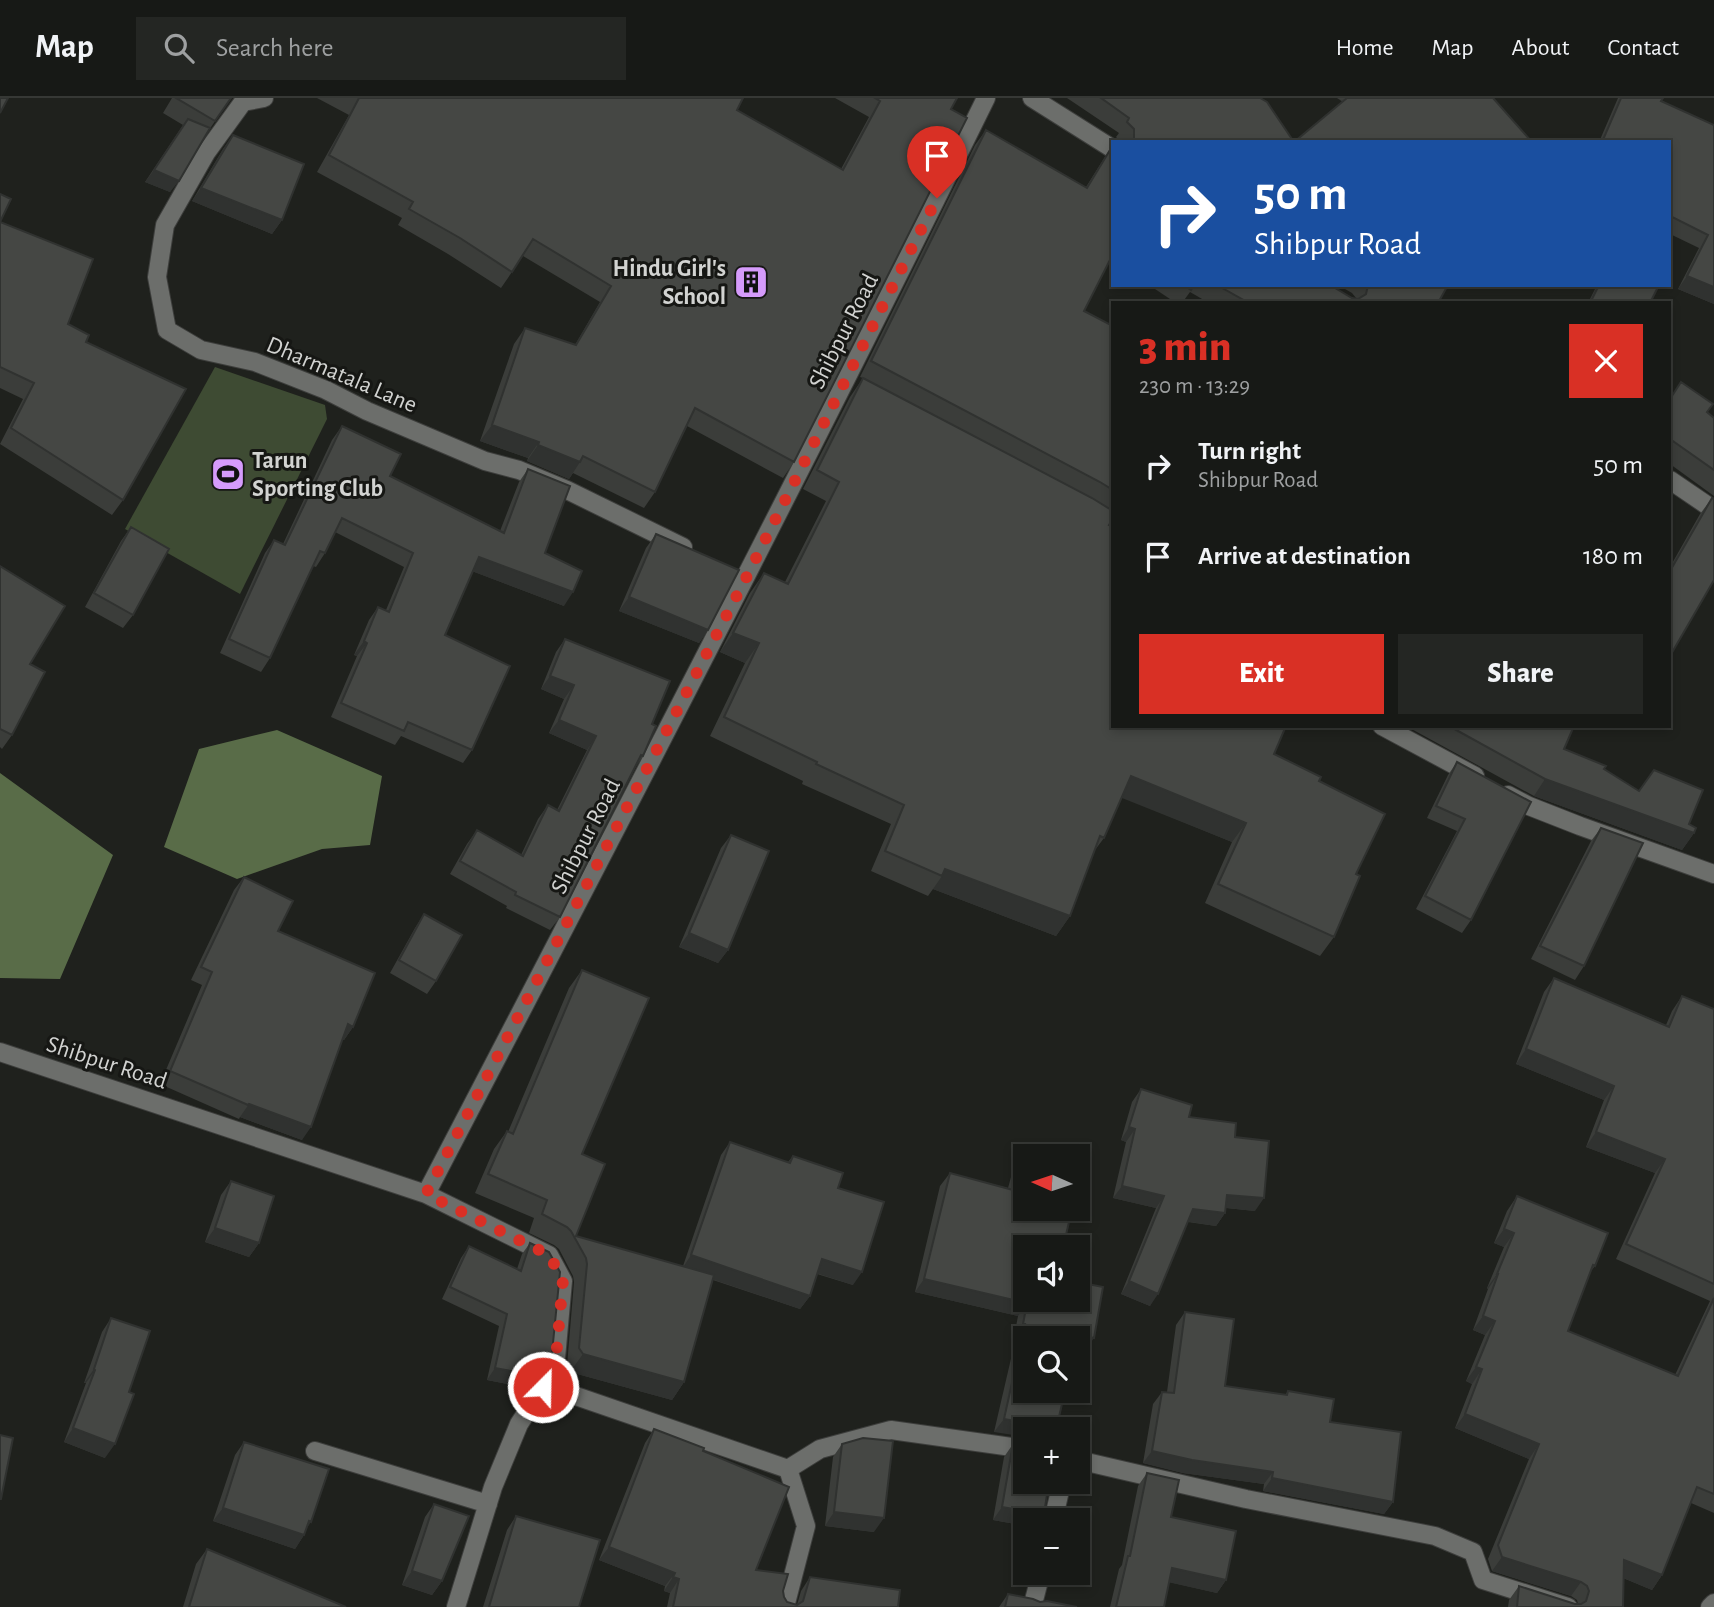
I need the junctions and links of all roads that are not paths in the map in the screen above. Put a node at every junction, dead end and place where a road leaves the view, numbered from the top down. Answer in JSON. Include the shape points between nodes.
{"nodes":[{"id":1,"x":986,"y":98,"type":"edge"},
{"id":2,"x":1032,"y":98,"type":"edge"},
{"id":3,"x":257,"y":99,"type":"edge"},
{"id":4,"x":1111,"y":148,"type":"edge"},
{"id":5,"x":1671,"y":481,"type":"edge"},
{"id":6,"x":1714,"y":510,"type":"edge"},
{"id":7,"x":698,"y":555,"type":"edge"},
{"id":8,"x":1386,"y":728,"type":"edge"},
{"id":9,"x":1714,"y":874,"type":"edge"},
{"id":10,"x":0,"y":1052,"type":"edge"},
{"id":11,"x":426,"y":1194,"type":"junction"},
{"id":12,"x":555,"y":1369,"type":"junction"},
{"id":13,"x":1013,"y":1447,"type":"edge"},
{"id":14,"x":315,"y":1451,"type":"dead end"},
{"id":15,"x":1090,"y":1464,"type":"edge"},
{"id":16,"x":789,"y":1469,"type":"junction"},
{"id":17,"x":488,"y":1504,"type":"junction"},
{"id":18,"x":1038,"y":1585,"type":"edge"},
{"id":19,"x":1714,"y":1603,"type":"edge"},
{"id":20,"x":1033,"y":1604,"type":"edge"},
{"id":21,"x":456,"y":1607,"type":"edge"},
{"id":22,"x":785,"y":1607,"type":"edge"},
{"id":23,"x":1567,"y":1607,"type":"edge"},
{"id":24,"x":1710,"y":1607,"type":"edge"}],
"edges":[{"from":1,"to":11,"type":"street","name":"Shibpur Road","via":[[851,386],[740,575]]},
{"from":2,"to":4,"type":"street"},
{"from":3,"to":7,"type":"street","name":"Dharmatala Lane","via":[[243,103],[206,153],[165,225],[157,277],[167,330],[201,350],[255,362],[485,461],[567,490]]},
{"from":5,"to":6,"type":"street"},
{"from":8,"to":9,"type":"street","via":[[1528,806]]},
{"from":10,"to":11,"type":"street","name":"Shibpur Road"},
{"from":11,"to":12,"type":"street","via":[[549,1255],[563,1280]]},
{"from":12,"to":16,"type":"street","via":[[570,1394]]},
{"from":12,"to":17,"type":"street","via":[[519,1424]]},
{"from":13,"to":16,"type":"street","via":[[891,1430],[820,1449]]},
{"from":14,"to":17,"type":"street"},
{"from":15,"to":23,"type":"street","via":[[1435,1536],[1473,1552],[1483,1580]]},
{"from":16,"to":22,"type":"street","via":[[806,1526]]},
{"from":17,"to":21,"type":"street"},
{"from":18,"to":20,"type":"street"},
{"from":19,"to":24,"type":"street"}]}
